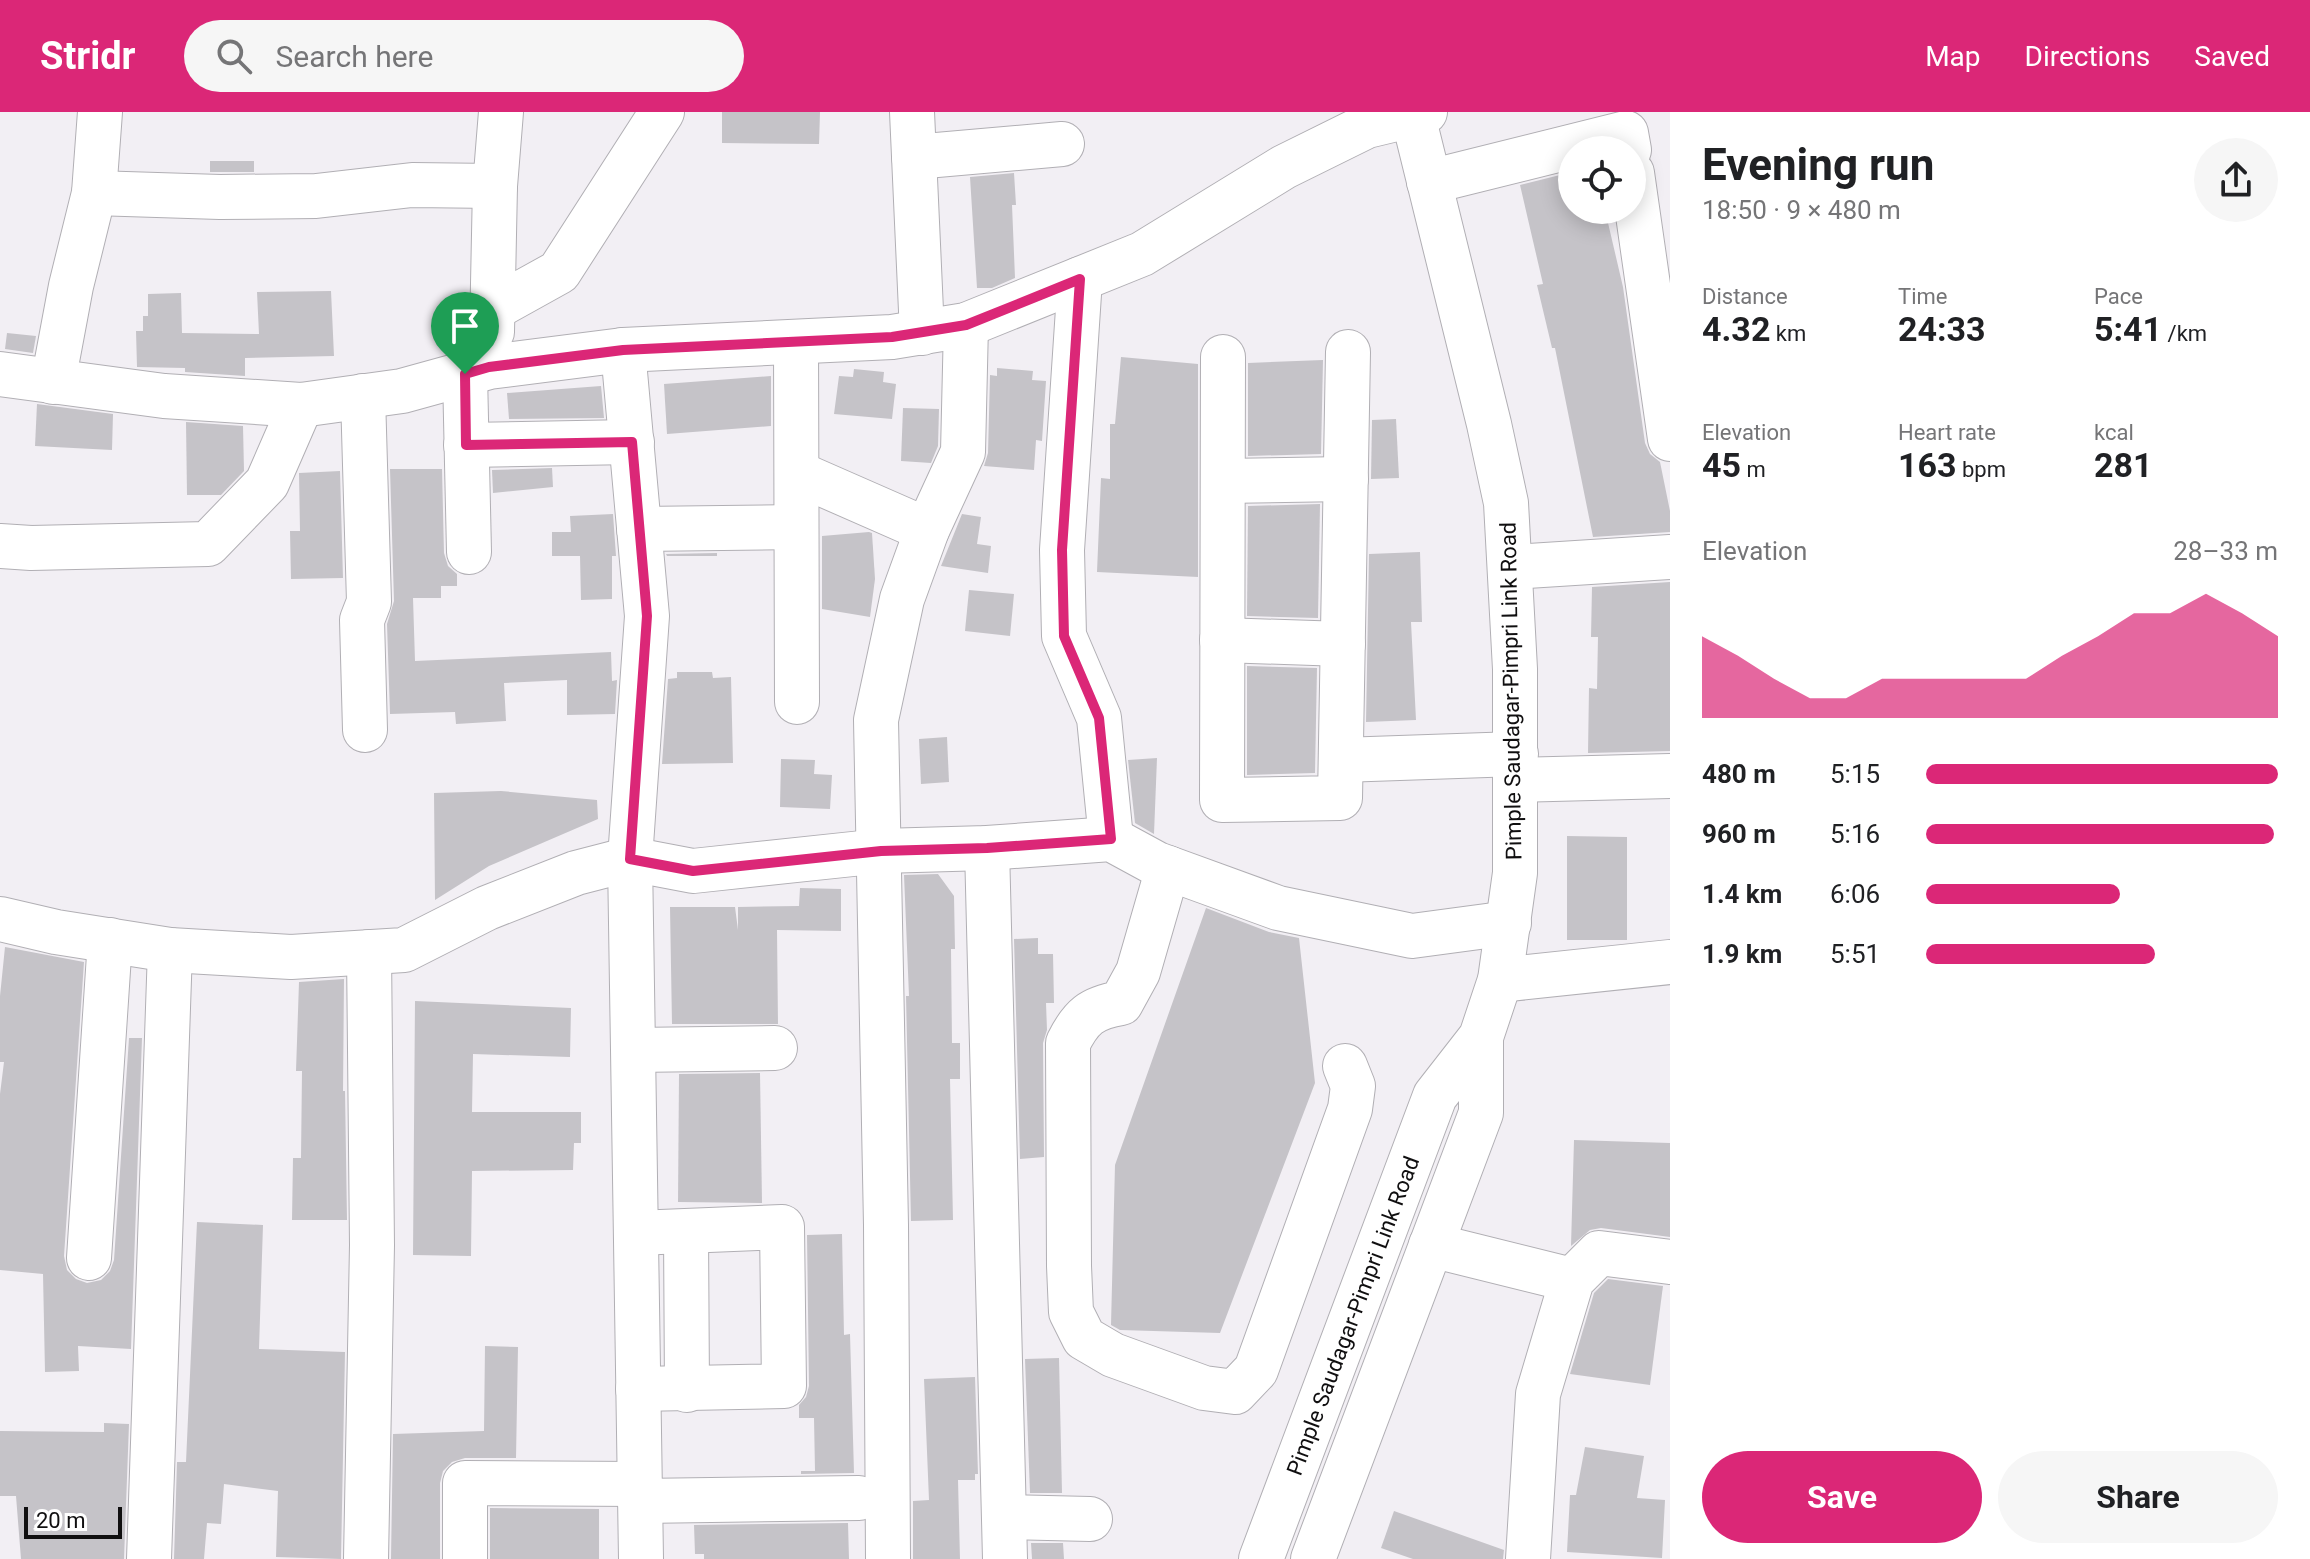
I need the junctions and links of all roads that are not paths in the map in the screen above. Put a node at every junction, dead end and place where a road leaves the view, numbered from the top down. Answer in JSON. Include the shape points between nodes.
{"nodes":[{"id":1,"x":100,"y":112,"type":"edge"},
{"id":2,"x":501,"y":112,"type":"edge"},
{"id":3,"x":662,"y":112,"type":"edge"},
{"id":4,"x":912,"y":112,"type":"edge"},
{"id":5,"x":1416,"y":113,"type":"edge"},
{"id":6,"x":1062,"y":144,"type":"dead end"},
{"id":7,"x":1558,"y":150,"type":"edge"},
{"id":8,"x":914,"y":157,"type":"junction"},
{"id":9,"x":1429,"y":182,"type":"junction"},
{"id":10,"x":495,"y":186,"type":"junction"},
{"id":11,"x":94,"y":193,"type":"junction"},
{"id":12,"x":1639,"y":224,"type":"edge"},
{"id":13,"x":1080,"y":279,"type":"junction"},
{"id":14,"x":494,"y":308,"type":"junction"},
{"id":15,"x":966,"y":325,"type":"junction"},
{"id":16,"x":922,"y":333,"type":"junction"},
{"id":17,"x":796,"y":342,"type":"junction"},
{"id":18,"x":623,"y":350,"type":"junction"},
{"id":19,"x":1348,"y":352,"type":"dead end"},
{"id":20,"x":1223,"y":357,"type":"dead end"},
{"id":21,"x":477,"y":370,"type":"junction"},
{"id":22,"x":0,"y":374,"type":"edge"},
{"id":23,"x":53,"y":382,"type":"junction"},
{"id":24,"x":363,"y":396,"type":"junction"},
{"id":25,"x":301,"y":405,"type":"junction"},
{"id":26,"x":1670,"y":439,"type":"edge"},
{"id":27,"x":632,"y":442,"type":"junction"},
{"id":28,"x":466,"y":445,"type":"junction"},
{"id":29,"x":797,"y":473,"type":"junction"},
{"id":30,"x":1346,"y":479,"type":"junction"},
{"id":31,"x":1223,"y":481,"type":"junction"},
{"id":32,"x":796,"y":527,"type":"junction"},
{"id":33,"x":639,"y":529,"type":"junction"},
{"id":34,"x":927,"y":530,"type":"junction"},
{"id":35,"x":0,"y":546,"type":"edge"},
{"id":36,"x":469,"y":552,"type":"dead end"},
{"id":37,"x":1670,"y":557,"type":"edge"},
{"id":38,"x":1511,"y":567,"type":"junction"},
{"id":39,"x":1222,"y":640,"type":"junction"},
{"id":40,"x":1343,"y":644,"type":"junction"},
{"id":41,"x":797,"y":702,"type":"dead end"},
{"id":42,"x":365,"y":730,"type":"dead end"},
{"id":43,"x":1341,"y":760,"type":"junction"},
{"id":44,"x":1516,"y":767,"type":"junction"},
{"id":45,"x":1670,"y":776,"type":"edge"},
{"id":46,"x":1111,"y":839,"type":"junction"},
{"id":47,"x":987,"y":848,"type":"junction"},
{"id":48,"x":881,"y":851,"type":"junction"},
{"id":49,"x":630,"y":859,"type":"junction"},
{"id":50,"x":1168,"y":868,"type":"junction"},
{"id":51,"x":0,"y":919,"type":"edge"},
{"id":52,"x":1509,"y":923,"type":"junction"},
{"id":53,"x":110,"y":940,"type":"junction"},
{"id":54,"x":170,"y":950,"type":"junction"},
{"id":55,"x":369,"y":952,"type":"junction"},
{"id":56,"x":1670,"y":962,"type":"edge"},
{"id":57,"x":1500,"y":980,"type":"junction"},
{"id":58,"x":1481,"y":1037,"type":"junction"},
{"id":59,"x":775,"y":1048,"type":"dead end"},
{"id":60,"x":634,"y":1050,"type":"junction"},
{"id":61,"x":1345,"y":1066,"type":"dead end"},
{"id":62,"x":686,"y":1232,"type":"junction"},
{"id":63,"x":636,"y":1233,"type":"junction"},
{"id":64,"x":1431,"y":1245,"type":"junction"},
{"id":65,"x":89,"y":1258,"type":"dead end"},
{"id":66,"x":1670,"y":1262,"type":"edge"},
{"id":67,"x":1572,"y":1280,"type":"junction"},
{"id":68,"x":638,"y":1389,"type":"junction"},
{"id":69,"x":687,"y":1390,"type":"junction"},
{"id":70,"x":640,"y":1493,"type":"junction"},
{"id":71,"x":859,"y":1498,"type":"dead end"},
{"id":72,"x":1090,"y":1519,"type":"dead end"},
{"id":73,"x":1005,"y":1538,"type":"edge"},
{"id":74,"x":149,"y":1559,"type":"edge"},
{"id":75,"x":366,"y":1559,"type":"edge"},
{"id":76,"x":465,"y":1559,"type":"edge"},
{"id":77,"x":641,"y":1559,"type":"edge"},
{"id":78,"x":888,"y":1559,"type":"edge"},
{"id":79,"x":1261,"y":1559,"type":"edge"},
{"id":80,"x":1313,"y":1559,"type":"edge"},
{"id":81,"x":1528,"y":1559,"type":"edge"}],
"edges":[{"from":1,"to":11,"type":"street"},
{"from":2,"to":10,"type":"street"},
{"from":3,"to":14,"type":"street","via":[[559,272]]},
{"from":4,"to":8,"type":"street"},
{"from":5,"to":9,"type":"street","name":"Pimple Saudagar-Pimpri Link Road"},
{"from":5,"to":13,"type":"street","via":[[1367,126],[1284,167],[1142,254]]},
{"from":6,"to":8,"type":"street"},
{"from":7,"to":9,"type":"street"},
{"from":8,"to":16,"type":"street"},
{"from":9,"to":38,"type":"street","name":"Pimple Saudagar-Pimpri Link Road","via":[[1495,450]]},
{"from":10,"to":11,"type":"street","via":[[412,185],[316,196]]},
{"from":10,"to":14,"type":"street"},
{"from":11,"to":23,"type":"street"},
{"from":12,"to":26,"type":"street"},
{"from":13,"to":15,"type":"street"},
{"from":13,"to":46,"type":"street","via":[[1062,550],[1064,636],[1099,718]]},
{"from":14,"to":21,"type":"street"},
{"from":15,"to":16,"type":"street"},
{"from":15,"to":34,"type":"street","via":[[963,452]]},
{"from":16,"to":17,"type":"street"},
{"from":17,"to":18,"type":"street"},
{"from":17,"to":29,"type":"street"},
{"from":18,"to":21,"type":"street"},
{"from":18,"to":27,"type":"street"},
{"from":19,"to":30,"type":"street"},
{"from":20,"to":31,"type":"street"},
{"from":21,"to":24,"type":"street"},
{"from":21,"to":28,"type":"street"},
{"from":22,"to":23,"type":"street"},
{"from":23,"to":25,"type":"street"},
{"from":24,"to":25,"type":"street"},
{"from":24,"to":42,"type":"street","via":[[369,602],[362,620]]},
{"from":25,"to":35,"type":"street","via":[[267,483],[208,544]]},
{"from":27,"to":28,"type":"street"},
{"from":27,"to":33,"type":"street"},
{"from":28,"to":36,"type":"street"},
{"from":29,"to":32,"type":"street"},
{"from":29,"to":34,"type":"street"},
{"from":30,"to":31,"type":"street"},
{"from":30,"to":40,"type":"street"},
{"from":31,"to":39,"type":"street"},
{"from":32,"to":33,"type":"street"},
{"from":32,"to":41,"type":"street"},
{"from":33,"to":49,"type":"street","via":[[647,616]]},
{"from":34,"to":48,"type":"street","via":[[902,599],[876,720]]},
{"from":37,"to":38,"type":"street"},
{"from":38,"to":44,"type":"street","name":"Pimple Saudagar-Pimpri Link Road"},
{"from":39,"to":40,"type":"street"},
{"from":39,"to":43,"type":"street","via":[[1222,800],[1340,798]]},
{"from":40,"to":43,"type":"street"},
{"from":43,"to":44,"type":"street"},
{"from":44,"to":45,"type":"street"},
{"from":44,"to":52,"type":"street","name":"Pimple Saudagar-Pimpri Link Road"},
{"from":46,"to":47,"type":"street"},
{"from":46,"to":50,"type":"street"},
{"from":47,"to":48,"type":"street"},
{"from":47,"to":73,"type":"street"},
{"from":48,"to":49,"type":"street","via":[[693,871]]},
{"from":48,"to":78,"type":"street"},
{"from":49,"to":55,"type":"street","via":[[561,878],[404,950]]},
{"from":49,"to":60,"type":"street"},
{"from":50,"to":52,"type":"street","via":[[1278,908],[1412,936]]},
{"from":50,"to":61,"type":"street","via":[[1138,972],[1121,1003],[1103,1006],[1079,1021],[1068,1043],[1071,1312],[1084,1338],[1113,1355],[1204,1388],[1235,1392],[1256,1370],[1350,1109],[1353,1086]]},
{"from":51,"to":53,"type":"street"},
{"from":52,"to":57,"type":"street","name":"Pimple Saudagar-Pimpri Link Road"},
{"from":53,"to":54,"type":"street"},
{"from":53,"to":65,"type":"street"},
{"from":54,"to":55,"type":"street","via":[[291,957]]},
{"from":54,"to":74,"type":"street"},
{"from":55,"to":75,"type":"street","via":[[372,1245]]},
{"from":56,"to":57,"type":"street"},
{"from":57,"to":58,"type":"street","name":"Pimple Saudagar-Pimpri Link Road"},
{"from":58,"to":64,"type":"street","name":"Pimple Saudagar-Pimpri Link Road","via":[[1481,1113]]},
{"from":58,"to":79,"type":"street","name":"Pimple Saudagar-Pimpri Link Road","via":[[1435,1096]]},
{"from":59,"to":60,"type":"street"},
{"from":60,"to":63,"type":"street"},
{"from":62,"to":63,"type":"street"},
{"from":62,"to":69,"type":"street"},
{"from":62,"to":69,"type":"street","via":[[782,1227],[784,1386]]},
{"from":63,"to":68,"type":"street"},
{"from":64,"to":67,"type":"street"},
{"from":64,"to":80,"type":"street","name":"Pimple Saudagar-Pimpri Link Road"},
{"from":66,"to":67,"type":"street","via":[[1599,1253]]},
{"from":67,"to":81,"type":"street","via":[[1538,1394]]},
{"from":68,"to":69,"type":"street"},
{"from":68,"to":70,"type":"street"},
{"from":70,"to":71,"type":"street"},
{"from":70,"to":76,"type":"street","via":[[465,1483]]},
{"from":70,"to":77,"type":"street"},
{"from":72,"to":73,"type":"street"}]}
